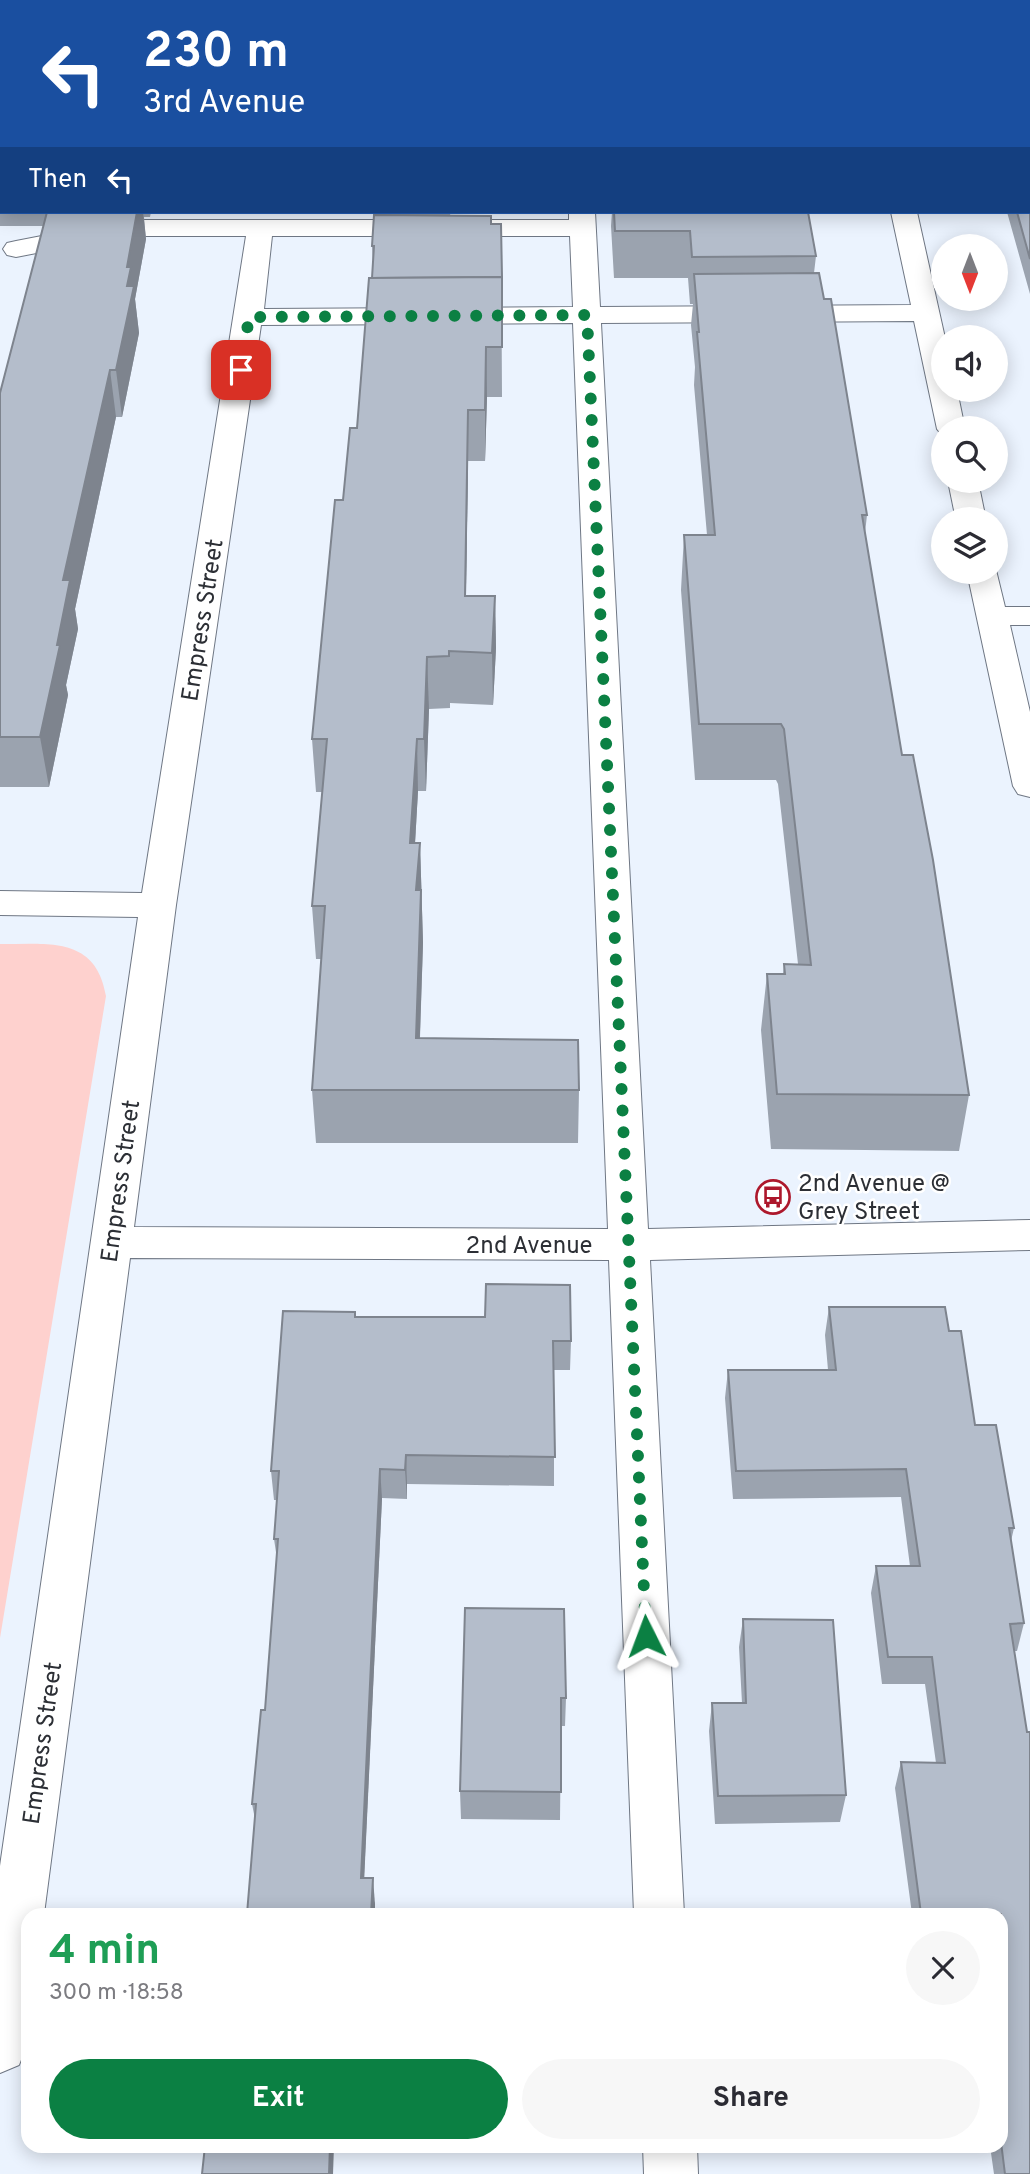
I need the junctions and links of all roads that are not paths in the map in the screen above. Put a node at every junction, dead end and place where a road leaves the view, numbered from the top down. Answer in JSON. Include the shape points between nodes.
{"nodes":[{"id":1,"x":904,"y":214,"type":"edge"},
{"id":2,"x":583,"y":220,"type":"edge"},
{"id":3,"x":259,"y":239,"type":"junction"},
{"id":4,"x":8,"y":249,"type":"edge"},
{"id":5,"x":926,"y":313,"type":"junction"},
{"id":6,"x":587,"y":315,"type":"junction"},
{"id":7,"x":249,"y":317,"type":"junction"},
{"id":8,"x":948,"y":416,"type":"edge"},
{"id":9,"x":985,"y":584,"type":"edge"},
{"id":10,"x":992,"y":616,"type":"junction"},
{"id":11,"x":1030,"y":616,"type":"edge"},
{"id":12,"x":1030,"y":786,"type":"edge"},
{"id":13,"x":0,"y":903,"type":"edge"},
{"id":14,"x":158,"y":905,"type":"junction"},
{"id":15,"x":1030,"y":1236,"type":"edge"},
{"id":16,"x":111,"y":1242,"type":"junction"},
{"id":17,"x":628,"y":1245,"type":"junction"},
{"id":18,"x":659,"y":1908,"type":"edge"},
{"id":19,"x":5,"y":1974,"type":"edge"},
{"id":20,"x":0,"y":2047,"type":"edge"},
{"id":21,"x":670,"y":2153,"type":"edge"},
{"id":22,"x":671,"y":2174,"type":"edge"}],
"edges":[{"from":1,"to":5,"type":"street"},
{"from":2,"to":3,"type":"street"},
{"from":2,"to":6,"type":"street"},
{"from":3,"to":4,"type":"street"},
{"from":3,"to":7,"type":"street","name":"Empress Street"},
{"from":5,"to":6,"type":"street"},
{"from":5,"to":8,"type":"street"},
{"from":6,"to":7,"type":"street"},
{"from":6,"to":17,"type":"street"},
{"from":7,"to":14,"type":"street","name":"Empress Street"},
{"from":9,"to":10,"type":"street"},
{"from":10,"to":11,"type":"street"},
{"from":10,"to":12,"type":"street"},
{"from":13,"to":14,"type":"street"},
{"from":14,"to":16,"type":"street","name":"Empress Street"},
{"from":15,"to":17,"type":"street","name":"2nd Avenue"},
{"from":16,"to":17,"type":"street","name":"2nd Avenue"},
{"from":16,"to":19,"type":"street","name":"Empress Street"},
{"from":17,"to":18,"type":"street"},
{"from":19,"to":20,"type":"street","name":"Empress Street"},
{"from":21,"to":22,"type":"street"}]}
